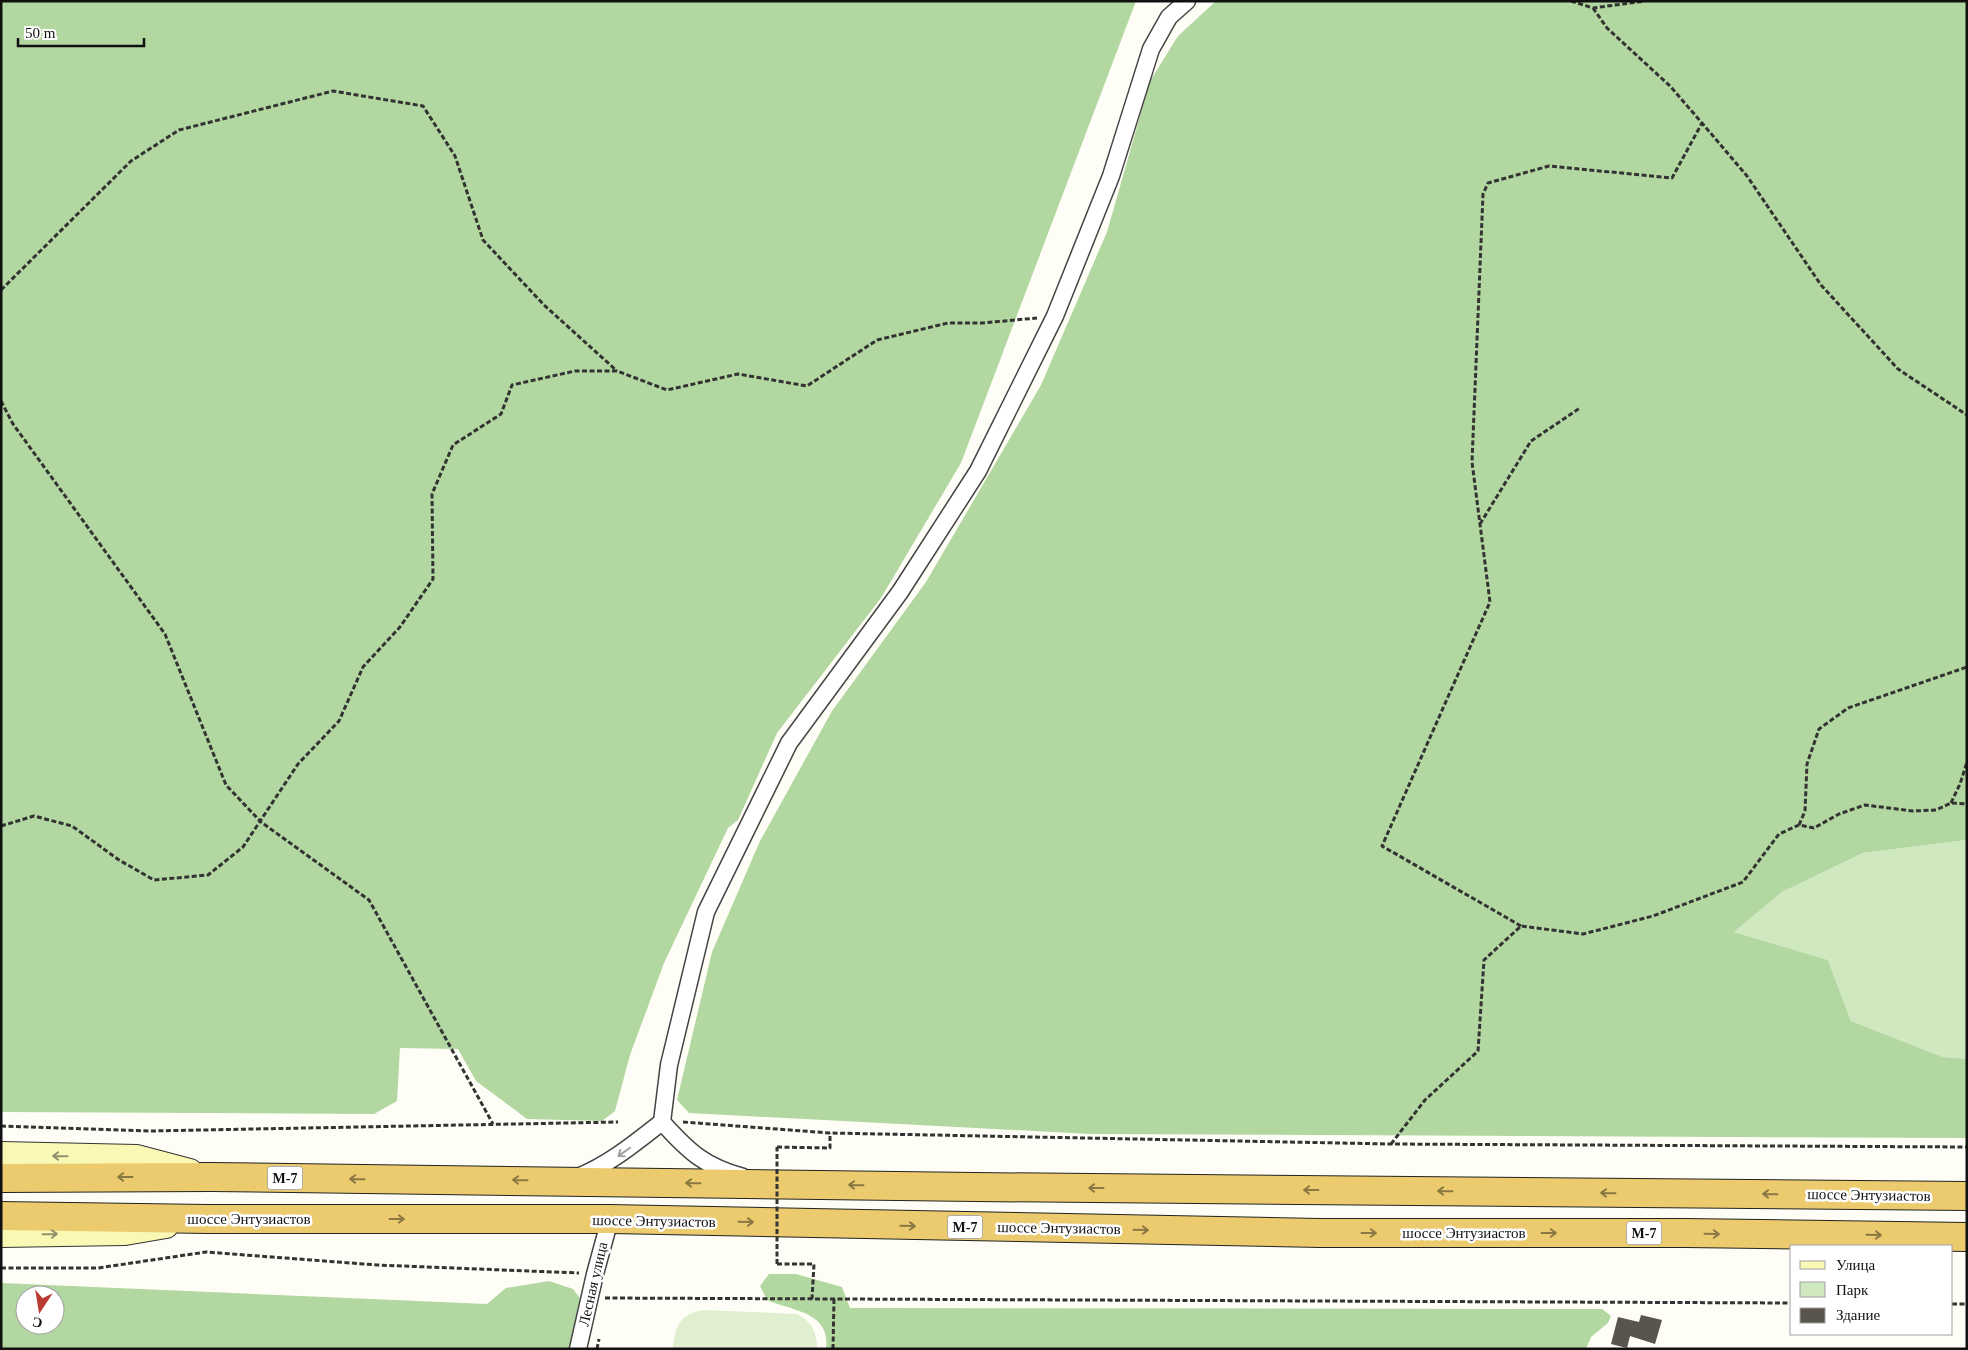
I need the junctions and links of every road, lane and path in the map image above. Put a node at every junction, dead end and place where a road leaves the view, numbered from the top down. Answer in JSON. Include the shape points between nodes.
{"nodes":[{"id":1,"x":1187,"y":1,"type":"edge"},
{"id":2,"x":1571,"y":1,"type":"edge"},
{"id":3,"x":1645,"y":1,"type":"edge"},
{"id":4,"x":1593,"y":8,"type":"junction"},
{"id":5,"x":1702,"y":123,"type":"junction"},
{"id":6,"x":1,"y":290,"type":"edge"},
{"id":7,"x":1055,"y":316,"type":"junction"},
{"id":8,"x":617,"y":371,"type":"junction"},
{"id":9,"x":1,"y":401,"type":"edge"},
{"id":10,"x":1580,"y":408,"type":"dead end"},
{"id":11,"x":1967,"y":415,"type":"edge"},
{"id":12,"x":1480,"y":525,"type":"junction"},
{"id":13,"x":1967,"y":667,"type":"edge"},
{"id":14,"x":1967,"y":762,"type":"edge"},
{"id":15,"x":1951,"y":802,"type":"junction"},
{"id":16,"x":1967,"y":804,"type":"edge"},
{"id":17,"x":261,"y":822,"type":"junction"},
{"id":18,"x":1799,"y":825,"type":"junction"},
{"id":19,"x":1,"y":826,"type":"edge"},
{"id":20,"x":1521,"y":926,"type":"junction"},
{"id":21,"x":618,"y":1122,"type":"dead end"},
{"id":22,"x":662,"y":1122,"type":"junction"},
{"id":23,"x":680,"y":1122,"type":"dead end"},
{"id":24,"x":493,"y":1124,"type":"junction"},
{"id":25,"x":1,"y":1126,"type":"edge"},
{"id":26,"x":830,"y":1133,"type":"junction"},
{"id":27,"x":1390,"y":1144,"type":"junction"},
{"id":28,"x":1967,"y":1147,"type":"edge"},
{"id":29,"x":1,"y":1154,"type":"edge"},
{"id":30,"x":211,"y":1177,"type":"junction"},
{"id":31,"x":1,"y":1178,"type":"edge"},
{"id":32,"x":569,"y":1181,"type":"junction"},
{"id":33,"x":765,"y":1184,"type":"junction"},
{"id":34,"x":1967,"y":1196,"type":"edge"},
{"id":35,"x":1,"y":1216,"type":"edge"},
{"id":36,"x":208,"y":1219,"type":"junction"},
{"id":37,"x":610,"y":1219,"type":"junction"},
{"id":38,"x":1,"y":1235,"type":"edge"},
{"id":39,"x":1967,"y":1237,"type":"edge"},
{"id":40,"x":1,"y":1268,"type":"edge"},
{"id":41,"x":595,"y":1274,"type":"junction"},
{"id":42,"x":602,"y":1298,"type":"dead end"},
{"id":43,"x":812,"y":1299,"type":"junction"},
{"id":44,"x":834,"y":1299,"type":"junction"},
{"id":45,"x":1790,"y":1303,"type":"edge"},
{"id":46,"x":1953,"y":1304,"type":"edge"},
{"id":47,"x":1967,"y":1304,"type":"edge"},
{"id":48,"x":599,"y":1339,"type":"dead end"},
{"id":49,"x":578,"y":1349,"type":"edge"},
{"id":50,"x":600,"y":1349,"type":"edge"},
{"id":51,"x":834,"y":1349,"type":"edge"}],
"edges":[{"from":1,"to":7,"type":"street","via":[[1169,17],[1151,49],[1111,176]]},
{"from":2,"to":4,"type":"path"},
{"from":3,"to":4,"type":"path"},
{"from":4,"to":5,"type":"path","via":[[1607,28],[1670,86]]},
{"from":5,"to":11,"type":"path","via":[[1747,176],[1821,285],[1898,370]]},
{"from":5,"to":12,"type":"path","via":[[1672,178],[1549,166],[1488,183],[1483,194],[1472,462]]},
{"from":6,"to":8,"type":"path","via":[[131,161],[179,130],[333,91],[423,106],[455,156],[483,240],[544,305]]},
{"from":7,"to":8,"type":"path","via":[[948,323],[876,340],[807,386],[738,374],[667,390]]},
{"from":7,"to":22,"type":"street","via":[[978,471],[900,592],[789,743],[706,912],[669,1065]]},
{"from":8,"to":17,"type":"path","via":[[575,371],[512,385],[502,414],[453,445],[432,494],[433,579],[400,626],[363,668],[339,721],[298,764]]},
{"from":9,"to":17,"type":"path","via":[[13,424],[165,634],[226,785]]},
{"from":10,"to":12,"type":"path","via":[[1530,441]]},
{"from":12,"to":20,"type":"path","via":[[1490,602],[1382,846]]},
{"from":13,"to":18,"type":"path","via":[[1848,708],[1819,729],[1807,764],[1805,810]]},
{"from":14,"to":15,"type":"path"},
{"from":15,"to":16,"type":"path"},
{"from":15,"to":18,"type":"path","via":[[1936,810],[1913,811],[1865,805],[1814,828]]},
{"from":17,"to":19,"type":"path","via":[[243,847],[208,875],[154,880],[118,860],[72,826],[34,816]]},
{"from":17,"to":24,"type":"path","via":[[369,900]]},
{"from":18,"to":20,"type":"path","via":[[1779,834],[1743,882],[1653,916],[1583,934]]},
{"from":20,"to":27,"type":"path","via":[[1484,960],[1478,1051],[1425,1100]]},
{"from":21,"to":24,"type":"path"},
{"from":22,"to":32,"type":"street","one_way":true,"via":[[598,1168]]},
{"from":22,"to":33,"type":"street","via":[[695,1156],[726,1172]]},
{"from":23,"to":26,"type":"path"},
{"from":24,"to":25,"type":"path","via":[[150,1131]]},
{"from":26,"to":27,"type":"path"},
{"from":26,"to":43,"type":"path","bridge":true,"via":[[830,1148],[777,1147],[777,1264],[814,1264]]},
{"from":27,"to":28,"type":"path"},
{"from":30,"to":29,"type":"main road","one_way":true,"via":[[136,1157]]},
{"from":30,"to":31,"type":"highway","name":"шоссе Энтузиастов","number":"М-7","one_way":true},
{"from":32,"to":30,"type":"highway","name":"шоссе Энтузиастов","number":"М-7","one_way":true},
{"from":33,"to":32,"type":"highway","name":"шоссе Энтузиастов","number":"М-7","one_way":true},
{"from":34,"to":33,"type":"highway","name":"шоссе Энтузиастов","number":"М-7","one_way":true},
{"from":35,"to":36,"type":"highway","name":"шоссе Энтузиастов","number":"М-7"},
{"from":36,"to":37,"type":"highway","name":"шоссе Энтузиастов","number":"М-7","one_way":true},
{"from":38,"to":36,"type":"main road","one_way":true,"via":[[125,1233]]},
{"from":37,"to":39,"type":"highway","name":"шоссе Энтузиастов","number":"М-7","one_way":true,"via":[[1320,1233]]},
{"from":37,"to":41,"type":"street","name":"Лесная улица"},
{"from":40,"to":41,"type":"path","via":[[98,1268],[206,1252],[377,1265]]},
{"from":41,"to":49,"type":"street","name":"Лесная улица"},
{"from":42,"to":43,"type":"path"},
{"from":43,"to":44,"type":"path"},
{"from":44,"to":45,"type":"path"},
{"from":44,"to":51,"type":"path"},
{"from":46,"to":47,"type":"path"},
{"from":48,"to":50,"type":"path"}]}
